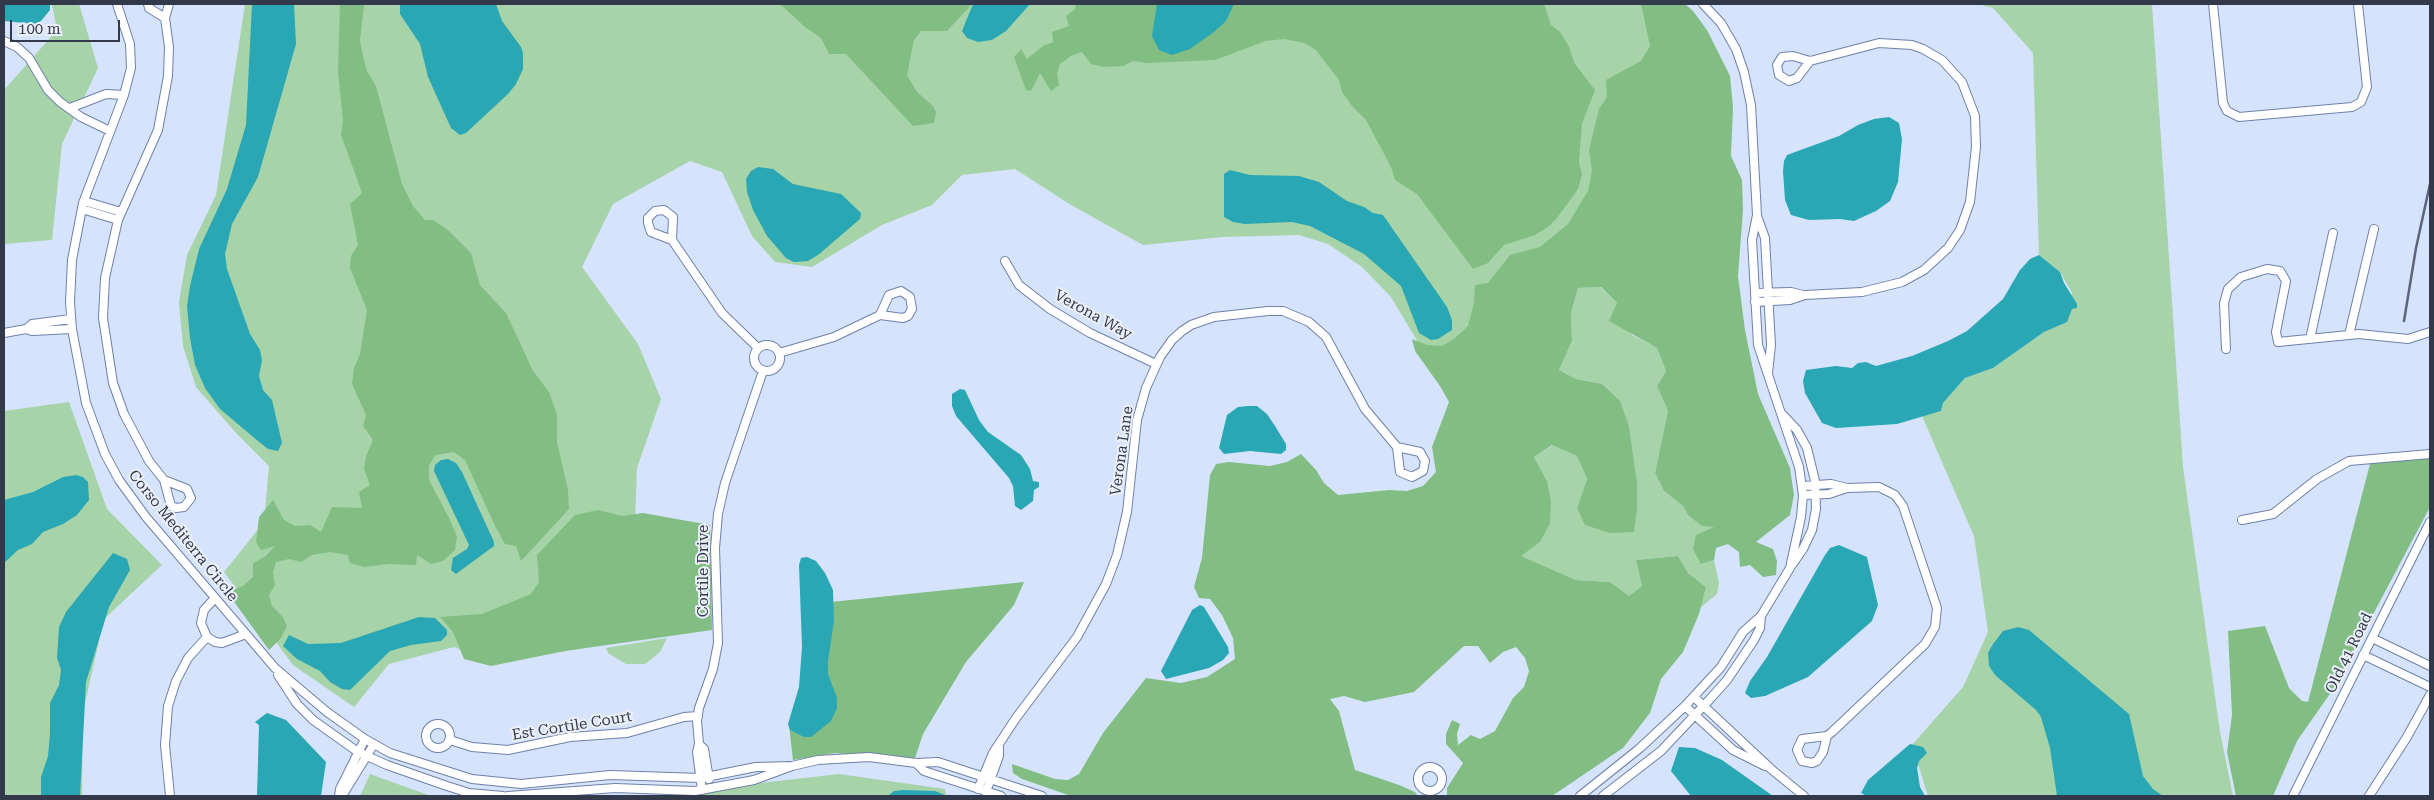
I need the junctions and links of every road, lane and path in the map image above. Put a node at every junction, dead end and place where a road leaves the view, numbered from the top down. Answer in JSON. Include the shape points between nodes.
{"nodes":[{"id":1,"x":116,"y":4,"type":"edge"},
{"id":2,"x":148,"y":4,"type":"edge"},
{"id":3,"x":169,"y":4,"type":"edge"},
{"id":4,"x":1703,"y":4,"type":"edge"},
{"id":5,"x":2213,"y":4,"type":"edge"},
{"id":6,"x":2358,"y":4,"type":"edge"},
{"id":7,"x":165,"y":18,"type":"junction"},
{"id":8,"x":4,"y":41,"type":"edge"},
{"id":9,"x":1810,"y":61,"type":"dead end"},
{"id":10,"x":124,"y":95,"type":"junction"},
{"id":11,"x":70,"y":108,"type":"junction"},
{"id":12,"x":110,"y":131,"type":"junction"},
{"id":13,"x":83,"y":205,"type":"junction"},
{"id":14,"x":1757,"y":215,"type":"junction"},
{"id":15,"x":120,"y":216,"type":"junction"},
{"id":16,"x":2374,"y":229,"type":"dead end"},
{"id":17,"x":2333,"y":233,"type":"dead end"},
{"id":18,"x":672,"y":240,"type":"dead end"},
{"id":19,"x":1004,"y":261,"type":"dead end"},
{"id":20,"x":1768,"y":292,"type":"junction"},
{"id":21,"x":1755,"y":293,"type":"junction"},
{"id":22,"x":1805,"y":295,"type":"junction"},
{"id":23,"x":1769,"y":301,"type":"junction"},
{"id":24,"x":1755,"y":302,"type":"junction"},
{"id":25,"x":880,"y":315,"type":"junction"},
{"id":26,"x":71,"y":319,"type":"junction"},
{"id":27,"x":26,"y":329,"type":"junction"},
{"id":28,"x":72,"y":329,"type":"junction"},
{"id":29,"x":2430,"y":332,"type":"edge"},
{"id":30,"x":4,"y":333,"type":"edge"},
{"id":31,"x":2349,"y":335,"type":"junction"},
{"id":32,"x":2310,"y":340,"type":"junction"},
{"id":33,"x":758,"y":348,"type":"junction"},
{"id":34,"x":2226,"y":348,"type":"dead end"},
{"id":35,"x":779,"y":353,"type":"junction"},
{"id":36,"x":1156,"y":364,"type":"junction"},
{"id":37,"x":764,"y":371,"type":"junction"},
{"id":38,"x":1768,"y":373,"type":"junction"},
{"id":39,"x":1782,"y":413,"type":"junction"},
{"id":40,"x":1396,"y":448,"type":"junction"},
{"id":41,"x":2430,"y":454,"type":"edge"},
{"id":42,"x":164,"y":480,"type":"dead end"},
{"id":43,"x":1815,"y":485,"type":"junction"},
{"id":44,"x":1803,"y":486,"type":"junction"},
{"id":45,"x":1847,"y":488,"type":"junction"},
{"id":46,"x":1804,"y":495,"type":"junction"},
{"id":47,"x":1816,"y":495,"type":"junction"},
{"id":48,"x":2242,"y":520,"type":"dead end"},
{"id":49,"x":2430,"y":522,"type":"edge"},
{"id":50,"x":1790,"y":568,"type":"junction"},
{"id":51,"x":215,"y":598,"type":"junction"},
{"id":52,"x":1761,"y":616,"type":"junction"},
{"id":53,"x":246,"y":634,"type":"junction"},
{"id":54,"x":207,"y":637,"type":"junction"},
{"id":55,"x":2372,"y":638,"type":"junction"},
{"id":56,"x":2363,"y":655,"type":"junction"},
{"id":57,"x":2430,"y":666,"type":"edge"},
{"id":58,"x":275,"y":668,"type":"junction"},
{"id":59,"x":2430,"y":687,"type":"edge"},
{"id":60,"x":2430,"y":695,"type":"edge"},
{"id":61,"x":1694,"y":697,"type":"junction"},
{"id":62,"x":1685,"y":706,"type":"junction"},
{"id":63,"x":1704,"y":706,"type":"junction"},
{"id":64,"x":1695,"y":715,"type":"junction"},
{"id":65,"x":698,"y":716,"type":"junction"},
{"id":66,"x":1826,"y":736,"type":"dead end"},
{"id":67,"x":365,"y":739,"type":"junction"},
{"id":68,"x":450,"y":740,"type":"dead end"},
{"id":69,"x":374,"y":744,"type":"junction"},
{"id":70,"x":358,"y":752,"type":"junction"},
{"id":71,"x":367,"y":756,"type":"junction"},
{"id":72,"x":916,"y":764,"type":"junction"},
{"id":73,"x":792,"y":766,"type":"junction"},
{"id":74,"x":1771,"y":769,"type":"junction"},
{"id":75,"x":705,"y":777,"type":"junction"},
{"id":76,"x":987,"y":778,"type":"junction"},
{"id":77,"x":543,"y":782,"type":"junction"},
{"id":78,"x":532,"y":783,"type":"junction"},
{"id":79,"x":707,"y":789,"type":"junction"},
{"id":80,"x":982,"y":790,"type":"junction"},
{"id":81,"x":1427,"y":793,"type":"edge"},
{"id":82,"x":1437,"y":793,"type":"edge"},
{"id":83,"x":1591,"y":793,"type":"edge"},
{"id":84,"x":544,"y":795,"type":"edge"},
{"id":85,"x":170,"y":796,"type":"edge"},
{"id":86,"x":340,"y":796,"type":"edge"},
{"id":87,"x":503,"y":796,"type":"edge"},
{"id":88,"x":508,"y":796,"type":"edge"},
{"id":89,"x":533,"y":796,"type":"edge"},
{"id":90,"x":1001,"y":796,"type":"edge"},
{"id":91,"x":1042,"y":796,"type":"edge"},
{"id":92,"x":1580,"y":796,"type":"edge"},
{"id":93,"x":1602,"y":796,"type":"edge"},
{"id":94,"x":1804,"y":796,"type":"edge"},
{"id":95,"x":2294,"y":796,"type":"edge"},
{"id":96,"x":2370,"y":796,"type":"edge"}],
"edges":[{"from":1,"to":10,"type":"street","name":"Corso Mediterra Circle","via":[[130,44],[131,68]]},
{"from":2,"to":7,"type":"street"},
{"from":3,"to":7,"type":"street"},
{"from":4,"to":14,"type":"street","via":[[1721,23],[1736,49],[1744,72],[1751,105]]},
{"from":5,"to":6,"type":"street","via":[[2223,103],[2227,111],[2239,118],[2352,107],[2361,102],[2367,87]]},
{"from":7,"to":15,"type":"street","via":[[168,76],[158,130]]},
{"from":8,"to":11,"type":"street","via":[[29,58],[48,90]]},
{"from":9,"to":22,"type":"street","via":[[1879,43],[1901,43],[1923,49],[1942,60],[1962,82],[1973,109],[1976,135],[1968,210],[1960,230],[1941,256],[1914,276],[1891,286],[1862,292]]},
{"from":10,"to":11,"type":"street","via":[[106,94]]},
{"from":10,"to":12,"type":"street","name":"Corso Mediterra Circle"},
{"from":11,"to":12,"type":"street"},
{"from":12,"to":13,"type":"street","name":"Corso Mediterra Circle"},
{"from":13,"to":15,"type":"street"},
{"from":13,"to":26,"type":"street","name":"Corso Mediterra Circle","via":[[72,260]]},
{"from":14,"to":20,"type":"street","via":[[1765,238]]},
{"from":14,"to":21,"type":"street","via":[[1752,240]]},
{"from":15,"to":42,"type":"street","via":[[105,278],[103,318],[107,355],[124,414],[149,461]]},
{"from":16,"to":31,"type":"street"},
{"from":17,"to":32,"type":"street"},
{"from":18,"to":33,"type":"street","via":[[719,309]]},
{"from":19,"to":36,"type":"street","name":"Verona Way","via":[[1019,285],[1065,319]]},
{"from":20,"to":21,"type":"street"},
{"from":20,"to":22,"type":"street"},
{"from":20,"to":23,"type":"street"},
{"from":21,"to":24,"type":"street"},
{"from":22,"to":23,"type":"street"},
{"from":23,"to":24,"type":"street"},
{"from":23,"to":38,"type":"street","via":[[1771,345]]},
{"from":24,"to":38,"type":"street","via":[[1758,345]]},
{"from":25,"to":25,"type":"street","via":[[908,316],[912,309],[910,297],[901,291],[892,293]]},
{"from":25,"to":35,"type":"street","via":[[834,337]]},
{"from":26,"to":27,"type":"street","via":[[32,324]]},
{"from":26,"to":28,"type":"street","name":"Corso Mediterra Circle"},
{"from":27,"to":28,"type":"street"},
{"from":27,"to":30,"type":"street"},
{"from":28,"to":51,"type":"street","name":"Corso Mediterra Circle","via":[[86,403],[104,454],[146,517]]},
{"from":29,"to":31,"type":"street","via":[[2408,339]]},
{"from":31,"to":32,"type":"street"},
{"from":32,"to":34,"type":"street","via":[[2276,340],[2286,280],[2280,271],[2267,269],[2241,277],[2228,289],[2224,303]]},
{"from":33,"to":35,"type":"street","via":[[772,346]]},
{"from":33,"to":37,"type":"street","via":[[753,356],[754,362]]},
{"from":35,"to":37,"type":"street","name":"Cortile Drive","via":[[780,361],[776,368]]},
{"from":36,"to":40,"type":"street","name":"Verona Lane","via":[[1172,340],[1191,325],[1204,320],[1268,311],[1296,315],[1326,337],[1364,409]]},
{"from":36,"to":76,"type":"street","name":"Verona Lane","via":[[1137,420],[1127,512],[1108,578],[1077,637],[993,753]]},
{"from":37,"to":65,"type":"street","name":"Cortile Drive","via":[[725,483],[718,514],[715,548],[718,643]]},
{"from":38,"to":39,"type":"street"},
{"from":39,"to":43,"type":"street","via":[[1807,448]]},
{"from":39,"to":44,"type":"street"},
{"from":40,"to":40,"type":"street","name":"Verona Lane","via":[[1400,472],[1412,477],[1423,471],[1425,461],[1420,452]]},
{"from":41,"to":48,"type":"street","via":[[2349,461],[2317,479],[2273,514]]},
{"from":43,"to":44,"type":"street"},
{"from":43,"to":45,"type":"street"},
{"from":43,"to":47,"type":"street"},
{"from":44,"to":46,"type":"street"},
{"from":45,"to":47,"type":"street"},
{"from":45,"to":66,"type":"street","via":[[1879,487],[1891,491],[1899,500],[1934,594],[1937,614],[1934,630],[1925,644]]},
{"from":46,"to":47,"type":"street"},
{"from":46,"to":50,"type":"street"},
{"from":47,"to":50,"type":"street","via":[[1810,536]]},
{"from":49,"to":55,"type":"street","name":"Old 41 Road"},
{"from":50,"to":52,"type":"street"},
{"from":51,"to":53,"type":"street","name":"Corso Mediterra Circle"},
{"from":51,"to":54,"type":"street","via":[[204,610],[201,623]]},
{"from":52,"to":61,"type":"street","via":[[1743,632],[1721,667]]},
{"from":52,"to":63,"type":"street","via":[[1754,640],[1727,680]]},
{"from":53,"to":54,"type":"street","via":[[222,643]]},
{"from":53,"to":58,"type":"street","name":"Corso Mediterra Circle"},
{"from":54,"to":85,"type":"street","via":[[188,658],[168,706],[164,733]]},
{"from":55,"to":56,"type":"street","name":"Old 41 Road"},
{"from":55,"to":57,"type":"street"},
{"from":56,"to":59,"type":"street"},
{"from":56,"to":95,"type":"street","name":"Old 41 Road"},
{"from":58,"to":67,"type":"street","name":"Corso Mediterra Circle"},
{"from":58,"to":70,"type":"street","name":"Corso Mediterra Circle","via":[[288,692],[313,720]]},
{"from":60,"to":96,"type":"street"},
{"from":61,"to":62,"type":"street"},
{"from":61,"to":63,"type":"street"},
{"from":62,"to":64,"type":"street"},
{"from":62,"to":83,"type":"street"},
{"from":63,"to":64,"type":"street"},
{"from":63,"to":74,"type":"street"},
{"from":64,"to":74,"type":"street","via":[[1733,750]]},
{"from":64,"to":93,"type":"street","via":[[1660,751]]},
{"from":65,"to":68,"type":"street","name":"Est Cortile Court","via":[[627,732],[570,737],[508,750],[472,747]]},
{"from":65,"to":75,"type":"street","name":"Cortile Drive"},
{"from":67,"to":69,"type":"street","name":"Corso Mediterra Circle"},
{"from":67,"to":70,"type":"street"},
{"from":69,"to":71,"type":"street"},
{"from":69,"to":78,"type":"street","name":"Corso Mediterra Circle","via":[[421,764],[472,779]]},
{"from":70,"to":71,"type":"street","name":"Corso Mediterra Circle"},
{"from":70,"to":86,"type":"street","via":[[340,789]]},
{"from":71,"to":86,"type":"street"},
{"from":71,"to":87,"type":"street","name":"Corso Mediterra Circle","via":[[447,786]]},
{"from":72,"to":73,"type":"street","name":"Corso Mediterra Circle","via":[[869,757],[835,758]]},
{"from":72,"to":76,"type":"street","name":"Corso Mediterra Circle","via":[[938,762]]},
{"from":72,"to":80,"type":"street","name":"Corso Mediterra Circle","via":[[924,771]]},
{"from":73,"to":75,"type":"street","name":"Corso Mediterra Circle","via":[[756,767]]},
{"from":73,"to":79,"type":"street","name":"Corso Mediterra Circle","via":[[754,780]]},
{"from":74,"to":94,"type":"street"},
{"from":75,"to":77,"type":"street","name":"Corso Mediterra Circle","via":[[610,776]]},
{"from":75,"to":79,"type":"street","name":"Cortile Drive"},
{"from":76,"to":80,"type":"street","name":"Verona Lane"},
{"from":76,"to":91,"type":"street","name":"Corso Mediterra Circle"},
{"from":77,"to":78,"type":"street","name":"Corso Mediterra Circle"},
{"from":77,"to":84,"type":"street"},
{"from":78,"to":89,"type":"street"},
{"from":79,"to":84,"type":"street","name":"Corso Mediterra Circle","via":[[615,788]]},
{"from":80,"to":90,"type":"street","name":"Corso Mediterra Circle"},
{"from":81,"to":82,"type":"street"},
{"from":81,"to":82,"type":"street","via":[[1420,787],[1418,779],[1420,771],[1428,766],[1437,768],[1442,775]]},
{"from":83,"to":92,"type":"street"},
{"from":84,"to":89,"type":"street","name":"Corso Mediterra Circle"},
{"from":88,"to":89,"type":"street","name":"Corso Mediterra Circle"}]}
